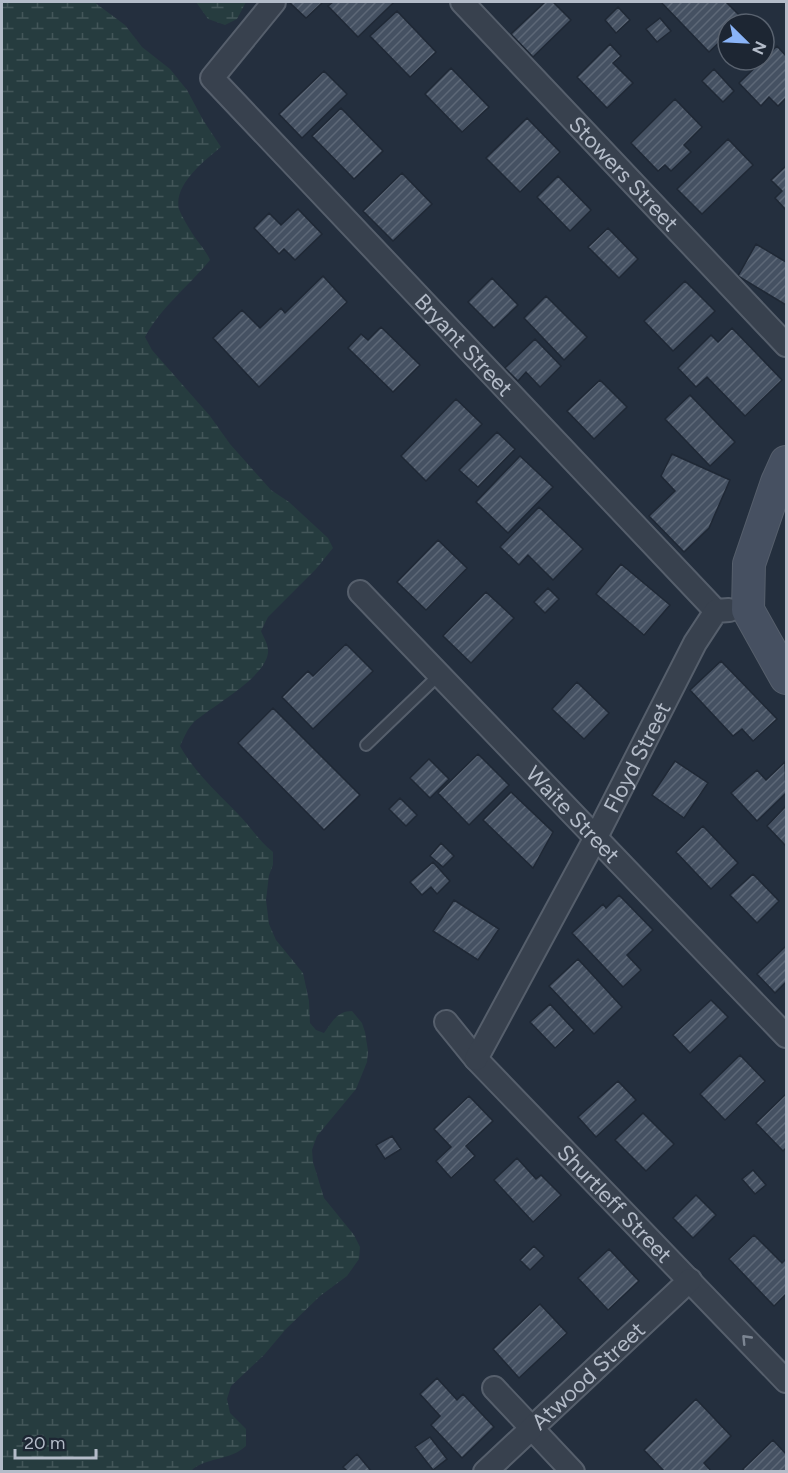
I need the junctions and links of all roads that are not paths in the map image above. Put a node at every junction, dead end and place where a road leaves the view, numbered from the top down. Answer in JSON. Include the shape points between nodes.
{"nodes":[{"id":1,"x":274,"y":2,"type":"edge"},
{"id":2,"x":462,"y":2,"type":"edge"},
{"id":3,"x":786,"y":345,"type":"edge"},
{"id":4,"x":786,"y":462,"type":"edge"},
{"id":5,"x":360,"y":592,"type":"dead end"},
{"id":6,"x":748,"y":610,"type":"junction"},
{"id":7,"x":716,"y":611,"type":"junction"},
{"id":8,"x":439,"y":675,"type":"junction"},
{"id":9,"x":786,"y":678,"type":"edge"},
{"id":10,"x":366,"y":746,"type":"dead end"},
{"id":11,"x":595,"y":839,"type":"junction"},
{"id":12,"x":446,"y":1022,"type":"dead end"},
{"id":13,"x":786,"y":1035,"type":"edge"},
{"id":14,"x":476,"y":1059,"type":"junction"},
{"id":15,"x":690,"y":1280,"type":"junction"},
{"id":16,"x":786,"y":1381,"type":"edge"},
{"id":17,"x":494,"y":1388,"type":"dead end"},
{"id":18,"x":532,"y":1429,"type":"junction"},
{"id":19,"x":485,"y":1472,"type":"edge"},
{"id":20,"x":573,"y":1472,"type":"edge"}],
"edges":[{"from":1,"to":7,"type":"street","name":"Bryant Street","via":[[212,78]]},
{"from":2,"to":3,"type":"street","name":"Stowers Street"},
{"from":4,"to":6,"type":"main road","via":[[749,564]]},
{"from":5,"to":8,"type":"street","name":"Waite Street"},
{"from":6,"to":7,"type":"street"},
{"from":6,"to":9,"type":"main road"},
{"from":7,"to":11,"type":"street","name":"Floyd Street","via":[[695,643]]},
{"from":8,"to":10,"type":"lane"},
{"from":8,"to":11,"type":"street","name":"Waite Street"},
{"from":11,"to":13,"type":"street","name":"Waite Street"},
{"from":11,"to":14,"type":"street","name":"Floyd Street"},
{"from":12,"to":14,"type":"street","name":"Shurtleff Street"},
{"from":14,"to":15,"type":"street","name":"Shurtleff Street"},
{"from":16,"to":15,"type":"street","name":"Shurtleff Street","one_way":true},
{"from":15,"to":18,"type":"street","name":"Atwood Street"},
{"from":17,"to":18,"type":"street"},
{"from":18,"to":19,"type":"street","name":"Atwood Street"},
{"from":18,"to":20,"type":"street"}]}
